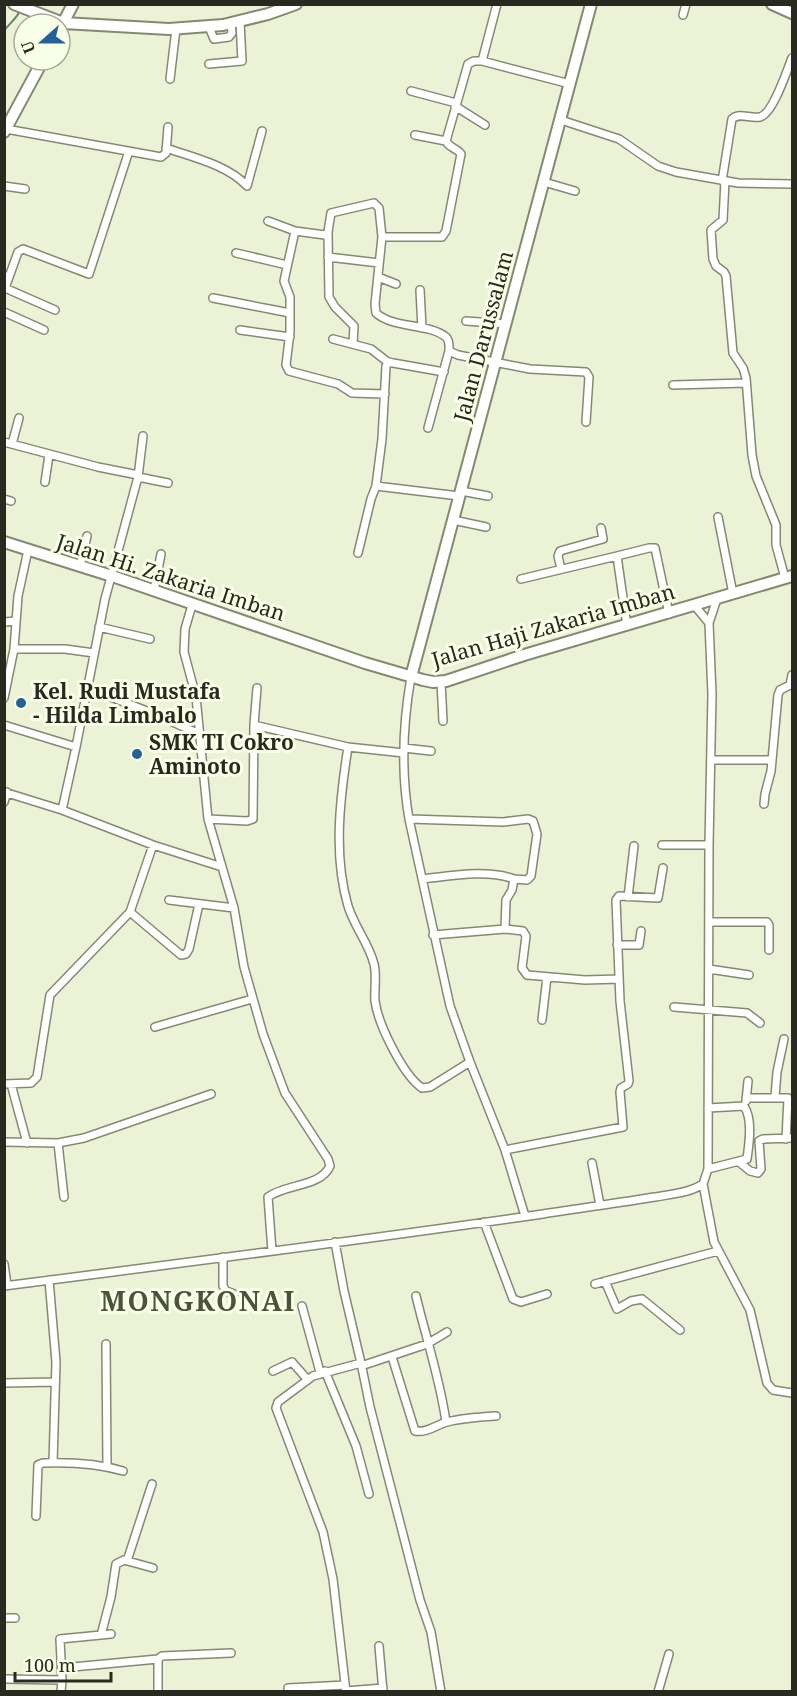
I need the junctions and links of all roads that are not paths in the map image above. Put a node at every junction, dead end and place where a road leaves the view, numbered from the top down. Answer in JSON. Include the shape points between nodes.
{"nodes":[{"id":1,"x":497,"y":4,"type":"edge"},
{"id":2,"x":591,"y":4,"type":"edge"},
{"id":3,"x":686,"y":4,"type":"edge"},
{"id":4,"x":772,"y":4,"type":"edge"},
{"id":5,"x":290,"y":6,"type":"edge"},
{"id":6,"x":792,"y":13,"type":"edge"},
{"id":7,"x":683,"y":15,"type":"dead end"},
{"id":8,"x":236,"y":22,"type":"junction"},
{"id":9,"x":72,"y":26,"type":"edge"},
{"id":10,"x":176,"y":29,"type":"junction"},
{"id":11,"x":792,"y":58,"type":"edge"},
{"id":12,"x":482,"y":61,"type":"junction"},
{"id":13,"x":209,"y":64,"type":"dead end"},
{"id":14,"x":790,"y":71,"type":"edge"},
{"id":15,"x":37,"y":72,"type":"edge"},
{"id":16,"x":170,"y":79,"type":"dead end"},
{"id":17,"x":570,"y":84,"type":"junction"},
{"id":18,"x":411,"y":91,"type":"dead end"},
{"id":19,"x":456,"y":105,"type":"junction"},
{"id":20,"x":561,"y":120,"type":"junction"},
{"id":21,"x":485,"y":125,"type":"dead end"},
{"id":22,"x":168,"y":127,"type":"dead end"},
{"id":23,"x":5,"y":131,"type":"edge"},
{"id":24,"x":262,"y":131,"type":"dead end"},
{"id":25,"x":415,"y":135,"type":"dead end"},
{"id":26,"x":446,"y":141,"type":"junction"},
{"id":27,"x":166,"y":148,"type":"junction"},
{"id":28,"x":129,"y":151,"type":"junction"},
{"id":29,"x":723,"y":181,"type":"junction"},
{"id":30,"x":544,"y":182,"type":"junction"},
{"id":31,"x":792,"y":184,"type":"edge"},
{"id":32,"x":4,"y":186,"type":"edge"},
{"id":33,"x":25,"y":189,"type":"dead end"},
{"id":34,"x":575,"y":191,"type":"dead end"},
{"id":35,"x":268,"y":221,"type":"dead end"},
{"id":36,"x":295,"y":231,"type":"junction"},
{"id":37,"x":328,"y":232,"type":"junction"},
{"id":38,"x":382,"y":237,"type":"junction"},
{"id":39,"x":236,"y":253,"type":"dead end"},
{"id":40,"x":328,"y":257,"type":"junction"},
{"id":41,"x":379,"y":262,"type":"junction"},
{"id":42,"x":287,"y":265,"type":"junction"},
{"id":43,"x":7,"y":276,"type":"edge"},
{"id":44,"x":378,"y":277,"type":"junction"},
{"id":45,"x":396,"y":284,"type":"dead end"},
{"id":46,"x":4,"y":289,"type":"edge"},
{"id":47,"x":420,"y":290,"type":"dead end"},
{"id":48,"x":213,"y":298,"type":"dead end"},
{"id":49,"x":54,"y":309,"type":"dead end"},
{"id":50,"x":4,"y":312,"type":"edge"},
{"id":51,"x":290,"y":313,"type":"junction"},
{"id":52,"x":466,"y":321,"type":"dead end"},
{"id":53,"x":506,"y":324,"type":"junction"},
{"id":54,"x":422,"y":328,"type":"junction"},
{"id":55,"x":44,"y":330,"type":"dead end"},
{"id":56,"x":240,"y":330,"type":"dead end"},
{"id":57,"x":290,"y":337,"type":"junction"},
{"id":58,"x":333,"y":339,"type":"dead end"},
{"id":59,"x":353,"y":344,"type":"junction"},
{"id":60,"x":449,"y":351,"type":"junction"},
{"id":61,"x":389,"y":363,"type":"junction"},
{"id":62,"x":496,"y":363,"type":"junction"},
{"id":63,"x":444,"y":372,"type":"junction"},
{"id":64,"x":746,"y":383,"type":"junction"},
{"id":65,"x":673,"y":385,"type":"dead end"},
{"id":66,"x":385,"y":394,"type":"junction"},
{"id":67,"x":19,"y":418,"type":"dead end"},
{"id":68,"x":586,"y":422,"type":"dead end"},
{"id":69,"x":428,"y":429,"type":"dead end"},
{"id":70,"x":143,"y":436,"type":"dead end"},
{"id":71,"x":8,"y":443,"type":"edge"},
{"id":72,"x":49,"y":455,"type":"junction"},
{"id":73,"x":138,"y":476,"type":"junction"},
{"id":74,"x":45,"y":482,"type":"dead end"},
{"id":75,"x":168,"y":483,"type":"dead end"},
{"id":76,"x":376,"y":486,"type":"junction"},
{"id":77,"x":460,"y":494,"type":"junction"},
{"id":78,"x":488,"y":496,"type":"dead end"},
{"id":79,"x":718,"y":517,"type":"dead end"},
{"id":80,"x":453,"y":520,"type":"junction"},
{"id":81,"x":486,"y":527,"type":"dead end"},
{"id":82,"x":602,"y":528,"type":"dead end"},
{"id":83,"x":87,"y":536,"type":"dead end"},
{"id":84,"x":4,"y":542,"type":"edge"},
{"id":85,"x":28,"y":550,"type":"junction"},
{"id":86,"x":358,"y":553,"type":"dead end"},
{"id":87,"x":161,"y":554,"type":"dead end"},
{"id":88,"x":617,"y":556,"type":"junction"},
{"id":89,"x":80,"y":566,"type":"junction"},
{"id":90,"x":561,"y":569,"type":"junction"},
{"id":91,"x":112,"y":576,"type":"junction"},
{"id":92,"x":789,"y":577,"type":"edge"},
{"id":93,"x":521,"y":579,"type":"dead end"},
{"id":94,"x":153,"y":591,"type":"junction"},
{"id":95,"x":733,"y":594,"type":"junction"},
{"id":96,"x":717,"y":599,"type":"junction"},
{"id":97,"x":192,"y":605,"type":"junction"},
{"id":98,"x":695,"y":606,"type":"junction"},
{"id":99,"x":669,"y":614,"type":"junction"},
{"id":100,"x":16,"y":621,"type":"junction"},
{"id":101,"x":4,"y":622,"type":"edge"},
{"id":102,"x":708,"y":623,"type":"junction"},
{"id":103,"x":627,"y":626,"type":"junction"},
{"id":104,"x":99,"y":627,"type":"junction"},
{"id":105,"x":150,"y":639,"type":"dead end"},
{"id":106,"x":326,"y":649,"type":"joint"},
{"id":107,"x":14,"y":650,"type":"junction"},
{"id":108,"x":94,"y":653,"type":"junction"},
{"id":109,"x":792,"y":675,"type":"edge"},
{"id":110,"x":411,"y":676,"type":"junction"},
{"id":111,"x":441,"y":682,"type":"junction"},
{"id":112,"x":88,"y":688,"type":"junction"},
{"id":113,"x":257,"y":688,"type":"dead end"},
{"id":114,"x":4,"y":698,"type":"edge"},
{"id":115,"x":443,"y":721,"type":"dead end"},
{"id":116,"x":4,"y":725,"type":"edge"},
{"id":117,"x":254,"y":725,"type":"junction"},
{"id":118,"x":199,"y":734,"type":"junction"},
{"id":119,"x":76,"y":747,"type":"junction"},
{"id":120,"x":348,"y":747,"type":"junction"},
{"id":121,"x":404,"y":751,"type":"junction"},
{"id":122,"x":430,"y":751,"type":"dead end"},
{"id":123,"x":711,"y":760,"type":"junction"},
{"id":124,"x":772,"y":760,"type":"junction"},
{"id":125,"x":6,"y":792,"type":"edge"},
{"id":126,"x":4,"y":801,"type":"edge"},
{"id":127,"x":764,"y":804,"type":"dead end"},
{"id":128,"x":62,"y":810,"type":"junction"},
{"id":129,"x":208,"y":819,"type":"junction"},
{"id":130,"x":408,"y":819,"type":"junction"},
{"id":131,"x":153,"y":845,"type":"junction"},
{"id":132,"x":662,"y":845,"type":"dead end"},
{"id":133,"x":709,"y":845,"type":"junction"},
{"id":134,"x":634,"y":846,"type":"dead end"},
{"id":135,"x":222,"y":867,"type":"junction"},
{"id":136,"x":663,"y":868,"type":"dead end"},
{"id":137,"x":422,"y":879,"type":"junction"},
{"id":138,"x":514,"y":879,"type":"junction"},
{"id":139,"x":628,"y":897,"type":"junction"},
{"id":140,"x":169,"y":900,"type":"dead end"},
{"id":141,"x":199,"y":903,"type":"junction"},
{"id":142,"x":234,"y":908,"type":"junction"},
{"id":143,"x":130,"y":912,"type":"junction"},
{"id":144,"x":709,"y":922,"type":"junction"},
{"id":145,"x":505,"y":929,"type":"junction"},
{"id":146,"x":641,"y":931,"type":"dead end"},
{"id":147,"x":433,"y":935,"type":"junction"},
{"id":148,"x":617,"y":945,"type":"junction"},
{"id":149,"x":769,"y":950,"type":"dead end"},
{"id":150,"x":709,"y":969,"type":"junction"},
{"id":151,"x":749,"y":975,"type":"dead end"},
{"id":152,"x":548,"y":977,"type":"junction"},
{"id":153,"x":620,"y":979,"type":"junction"},
{"id":154,"x":252,"y":999,"type":"junction"},
{"id":155,"x":674,"y":1007,"type":"dead end"},
{"id":156,"x":709,"y":1010,"type":"junction"},
{"id":157,"x":542,"y":1020,"type":"dead end"},
{"id":158,"x":760,"y":1023,"type":"dead end"},
{"id":159,"x":154,"y":1027,"type":"dead end"},
{"id":160,"x":784,"y":1039,"type":"dead end"},
{"id":161,"x":470,"y":1062,"type":"junction"},
{"id":162,"x":748,"y":1081,"type":"dead end"},
{"id":163,"x":8,"y":1084,"type":"edge"},
{"id":164,"x":211,"y":1094,"type":"dead end"},
{"id":165,"x":775,"y":1097,"type":"junction"},
{"id":166,"x":746,"y":1098,"type":"junction"},
{"id":167,"x":744,"y":1106,"type":"junction"},
{"id":168,"x":708,"y":1108,"type":"junction"},
{"id":169,"x":789,"y":1138,"type":"edge"},
{"id":170,"x":4,"y":1142,"type":"edge"},
{"id":171,"x":27,"y":1143,"type":"junction"},
{"id":172,"x":58,"y":1143,"type":"junction"},
{"id":173,"x":506,"y":1150,"type":"junction"},
{"id":174,"x":739,"y":1162,"type":"junction"},
{"id":175,"x":592,"y":1163,"type":"dead end"},
{"id":176,"x":708,"y":1169,"type":"junction"},
{"id":177,"x":703,"y":1184,"type":"junction"},
{"id":178,"x":64,"y":1197,"type":"dead end"},
{"id":179,"x":600,"y":1205,"type":"junction"},
{"id":180,"x":522,"y":1217,"type":"junction"},
{"id":181,"x":484,"y":1222,"type":"junction"},
{"id":182,"x":335,"y":1242,"type":"junction"},
{"id":183,"x":272,"y":1251,"type":"junction"},
{"id":184,"x":718,"y":1251,"type":"junction"},
{"id":185,"x":223,"y":1257,"type":"junction"},
{"id":186,"x":4,"y":1264,"type":"edge"},
{"id":187,"x":50,"y":1280,"type":"junction"},
{"id":188,"x":605,"y":1281,"type":"junction"},
{"id":189,"x":595,"y":1284,"type":"dead end"},
{"id":190,"x":6,"y":1286,"type":"edge"},
{"id":191,"x":234,"y":1294,"type":"dead end"},
{"id":192,"x":547,"y":1294,"type":"dead end"},
{"id":193,"x":417,"y":1296,"type":"dead end"},
{"id":194,"x":302,"y":1306,"type":"dead end"},
{"id":195,"x":680,"y":1330,"type":"dead end"},
{"id":196,"x":447,"y":1332,"type":"dead end"},
{"id":197,"x":106,"y":1344,"type":"dead end"},
{"id":198,"x":427,"y":1344,"type":"junction"},
{"id":199,"x":392,"y":1357,"type":"junction"},
{"id":200,"x":361,"y":1364,"type":"junction"},
{"id":201,"x":273,"y":1371,"type":"dead end"},
{"id":202,"x":323,"y":1372,"type":"junction"},
{"id":203,"x":307,"y":1379,"type":"junction"},
{"id":204,"x":55,"y":1382,"type":"junction"},
{"id":205,"x":4,"y":1383,"type":"edge"},
{"id":206,"x":792,"y":1393,"type":"edge"},
{"id":207,"x":496,"y":1416,"type":"dead end"},
{"id":208,"x":446,"y":1422,"type":"junction"},
{"id":209,"x":53,"y":1463,"type":"junction"},
{"id":210,"x":107,"y":1466,"type":"junction"},
{"id":211,"x":123,"y":1471,"type":"dead end"},
{"id":212,"x":152,"y":1484,"type":"dead end"},
{"id":213,"x":369,"y":1494,"type":"dead end"},
{"id":214,"x":36,"y":1516,"type":"dead end"},
{"id":215,"x":127,"y":1561,"type":"junction"},
{"id":216,"x":153,"y":1568,"type":"dead end"},
{"id":217,"x":4,"y":1618,"type":"edge"},
{"id":218,"x":15,"y":1618,"type":"dead end"},
{"id":219,"x":111,"y":1634,"type":"dead end"},
{"id":220,"x":101,"y":1635,"type":"junction"},
{"id":221,"x":379,"y":1646,"type":"dead end"},
{"id":222,"x":231,"y":1653,"type":"dead end"},
{"id":223,"x":669,"y":1654,"type":"dead end"},
{"id":224,"x":158,"y":1659,"type":"junction"},
{"id":225,"x":62,"y":1668,"type":"junction"},
{"id":226,"x":4,"y":1679,"type":"edge"},
{"id":227,"x":62,"y":1680,"type":"junction"},
{"id":228,"x":288,"y":1688,"type":"dead end"},
{"id":229,"x":346,"y":1689,"type":"edge"},
{"id":230,"x":305,"y":1690,"type":"edge"},
{"id":231,"x":383,"y":1690,"type":"edge"},
{"id":232,"x":61,"y":1692,"type":"edge"},
{"id":233,"x":158,"y":1692,"type":"edge"},
{"id":234,"x":441,"y":1692,"type":"edge"},
{"id":235,"x":658,"y":1692,"type":"edge"}],
"edges":[{"from":1,"to":12,"type":"street"},
{"from":2,"to":17,"type":"street","name":"Jalan Darussalam"},
{"from":3,"to":7,"type":"street"},
{"from":4,"to":6,"type":"street"},
{"from":5,"to":8,"type":"street"},
{"from":8,"to":10,"type":"street"},
{"from":8,"to":13,"type":"street","via":[[242,61]]},
{"from":9,"to":10,"type":"street"},
{"from":10,"to":16,"type":"street"},
{"from":11,"to":14,"type":"street"},
{"from":12,"to":17,"type":"street"},
{"from":12,"to":19,"type":"street","via":[[468,64]]},
{"from":14,"to":29,"type":"street","via":[[765,115],[733,117]]},
{"from":15,"to":23,"type":"street"},
{"from":17,"to":20,"type":"street","name":"Jalan Darussalam"},
{"from":18,"to":19,"type":"street"},
{"from":19,"to":21,"type":"street"},
{"from":19,"to":26,"type":"street"},
{"from":20,"to":29,"type":"street","via":[[620,139],[664,168]]},
{"from":20,"to":30,"type":"street","name":"Jalan Darussalam"},
{"from":22,"to":27,"type":"street"},
{"from":23,"to":28,"type":"street"},
{"from":24,"to":27,"type":"street","via":[[247,186],[218,168]]},
{"from":25,"to":26,"type":"street"},
{"from":26,"to":38,"type":"street","via":[[461,154],[444,236]]},
{"from":27,"to":28,"type":"street","via":[[162,156]]},
{"from":28,"to":43,"type":"street","via":[[89,274],[23,249]]},
{"from":29,"to":31,"type":"street"},
{"from":29,"to":64,"type":"street","via":[[723,220],[711,230],[710,246],[714,264],[726,276],[731,346]]},
{"from":30,"to":34,"type":"street"},
{"from":30,"to":53,"type":"street","name":"Jalan Darussalam"},
{"from":32,"to":33,"type":"street"},
{"from":35,"to":36,"type":"street"},
{"from":36,"to":37,"type":"street","via":[[316,235]]},
{"from":36,"to":42,"type":"street"},
{"from":37,"to":38,"type":"street","via":[[331,213],[374,203],[379,208]]},
{"from":37,"to":40,"type":"street"},
{"from":38,"to":41,"type":"street"},
{"from":39,"to":42,"type":"street"},
{"from":40,"to":41,"type":"street"},
{"from":40,"to":59,"type":"street","via":[[329,297],[354,326]]},
{"from":41,"to":44,"type":"street"},
{"from":42,"to":51,"type":"street","via":[[284,281]]},
{"from":43,"to":46,"type":"street"},
{"from":44,"to":45,"type":"street"},
{"from":44,"to":54,"type":"street","via":[[376,313],[383,319]]},
{"from":46,"to":49,"type":"street"},
{"from":47,"to":54,"type":"street"},
{"from":48,"to":51,"type":"street"},
{"from":50,"to":55,"type":"street"},
{"from":51,"to":57,"type":"street"},
{"from":52,"to":53,"type":"street"},
{"from":53,"to":62,"type":"street","name":"Jalan Darussalam"},
{"from":54,"to":60,"type":"street","via":[[447,339]]},
{"from":56,"to":57,"type":"street"},
{"from":57,"to":66,"type":"street","via":[[286,365],[289,371],[338,384],[352,393]]},
{"from":58,"to":59,"type":"street"},
{"from":59,"to":61,"type":"street","via":[[371,349]]},
{"from":60,"to":62,"type":"street"},
{"from":60,"to":63,"type":"street"},
{"from":61,"to":63,"type":"street"},
{"from":61,"to":66,"type":"street"},
{"from":62,"to":68,"type":"street","via":[[585,372],[589,377]]},
{"from":62,"to":77,"type":"street","name":"Jalan Darussalam"},
{"from":63,"to":69,"type":"street"},
{"from":64,"to":65,"type":"street"},
{"from":64,"to":92,"type":"street","via":[[756,476],[776,525],[776,545]]},
{"from":66,"to":76,"type":"street"},
{"from":67,"to":71,"type":"street"},
{"from":70,"to":73,"type":"street"},
{"from":71,"to":72,"type":"street"},
{"from":72,"to":73,"type":"street"},
{"from":72,"to":74,"type":"street"},
{"from":73,"to":75,"type":"street"},
{"from":73,"to":91,"type":"street"},
{"from":76,"to":77,"type":"street"},
{"from":76,"to":86,"type":"street"},
{"from":77,"to":78,"type":"street"},
{"from":77,"to":80,"type":"street","name":"Jalan Darussalam"},
{"from":79,"to":95,"type":"street"},
{"from":80,"to":81,"type":"street"},
{"from":80,"to":110,"type":"street","name":"Jalan Darussalam"},
{"from":82,"to":90,"type":"street","via":[[603,539],[560,551]]},
{"from":83,"to":89,"type":"street"},
{"from":84,"to":85,"type":"street","name":"Jalan Hi. Zakaria Imban"},
{"from":85,"to":89,"type":"street","name":"Jalan Hi. Zakaria Imban"},
{"from":85,"to":100,"type":"street"},
{"from":87,"to":94,"type":"street"},
{"from":88,"to":90,"type":"street"},
{"from":88,"to":99,"type":"street","via":[[655,548]]},
{"from":88,"to":103,"type":"street"},
{"from":89,"to":91,"type":"street","name":"Jalan Hi. Zakaria Imban"},
{"from":90,"to":93,"type":"street"},
{"from":91,"to":94,"type":"street","name":"Jalan Hi. Zakaria Imban"},
{"from":91,"to":104,"type":"street"},
{"from":92,"to":95,"type":"street","name":"Jalan Haji Zakaria Imban"},
{"from":94,"to":97,"type":"street","name":"Jalan Hi. Zakaria Imban"},
{"from":95,"to":96,"type":"street","name":"Jalan Haji Zakaria Imban"},
{"from":96,"to":98,"type":"street","name":"Jalan Haji Zakaria Imban"},
{"from":96,"to":102,"type":"street"},
{"from":97,"to":106,"type":"street","name":"Jalan Hi. Zakaria Imban"},
{"from":97,"to":118,"type":"street","via":[[184,643],[196,697]]},
{"from":98,"to":99,"type":"street","name":"Jalan Haji Zakaria Imban"},
{"from":98,"to":102,"type":"street"},
{"from":99,"to":103,"type":"street","name":"Jalan Haji Zakaria Imban"},
{"from":100,"to":101,"type":"street"},
{"from":100,"to":107,"type":"street"},
{"from":102,"to":123,"type":"street"},
{"from":103,"to":111,"type":"street","name":"Jalan Haji Zakaria Imban"},
{"from":104,"to":105,"type":"street"},
{"from":104,"to":108,"type":"street"},
{"from":106,"to":110,"type":"street","name":"Jalan Haji Zakaria Imban"},
{"from":107,"to":108,"type":"street"},
{"from":107,"to":114,"type":"street"},
{"from":108,"to":112,"type":"street"},
{"from":109,"to":124,"type":"street","via":[[790,685],[778,694]]},
{"from":110,"to":111,"type":"street","name":"Jalan Haji Zakaria Imban"},
{"from":110,"to":121,"type":"street"},
{"from":111,"to":115,"type":"street"},
{"from":112,"to":118,"type":"street"},
{"from":112,"to":119,"type":"street"},
{"from":113,"to":117,"type":"street"},
{"from":116,"to":119,"type":"street"},
{"from":117,"to":120,"type":"street"},
{"from":117,"to":129,"type":"street","via":[[253,819]]},
{"from":118,"to":129,"type":"street"},
{"from":119,"to":128,"type":"street"},
{"from":120,"to":121,"type":"street"},
{"from":120,"to":161,"type":"street","via":[[340,808],[342,868],[348,906],[374,962],[378,1015],[395,1052],[422,1088]]},
{"from":121,"to":122,"type":"street"},
{"from":121,"to":130,"type":"street"},
{"from":123,"to":124,"type":"street"},
{"from":123,"to":133,"type":"street"},
{"from":124,"to":127,"type":"street"},
{"from":125,"to":126,"type":"street"},
{"from":125,"to":128,"type":"street"},
{"from":128,"to":131,"type":"street"},
{"from":129,"to":135,"type":"street"},
{"from":130,"to":137,"type":"street"},
{"from":130,"to":138,"type":"street","via":[[533,821],[537,834],[531,876],[527,880]]},
{"from":131,"to":135,"type":"street"},
{"from":131,"to":143,"type":"street"},
{"from":132,"to":133,"type":"street"},
{"from":133,"to":144,"type":"street"},
{"from":134,"to":139,"type":"street"},
{"from":135,"to":142,"type":"street"},
{"from":136,"to":139,"type":"street","via":[[658,898]]},
{"from":137,"to":138,"type":"street","via":[[480,875]]},
{"from":137,"to":147,"type":"street"},
{"from":138,"to":145,"type":"street","via":[[506,900]]},
{"from":139,"to":148,"type":"street","via":[[619,896],[616,900]]},
{"from":140,"to":141,"type":"street"},
{"from":141,"to":142,"type":"street"},
{"from":141,"to":143,"type":"street","via":[[189,949],[181,955]]},
{"from":142,"to":154,"type":"street"},
{"from":143,"to":163,"type":"street","via":[[52,992],[35,1080]]},
{"from":144,"to":149,"type":"street","via":[[767,922]]},
{"from":144,"to":150,"type":"street"},
{"from":145,"to":147,"type":"street"},
{"from":145,"to":152,"type":"street","via":[[525,933],[521,963],[524,973]]},
{"from":146,"to":148,"type":"street","via":[[639,945]]},
{"from":147,"to":161,"type":"street","via":[[450,1006]]},
{"from":148,"to":153,"type":"street"},
{"from":150,"to":151,"type":"street"},
{"from":150,"to":156,"type":"street"},
{"from":152,"to":153,"type":"street"},
{"from":152,"to":157,"type":"street"},
{"from":153,"to":173,"type":"street","via":[[629,1081],[620,1092],[623,1127]]},
{"from":154,"to":159,"type":"street"},
{"from":154,"to":183,"type":"street","via":[[285,1093],[330,1166],[316,1179],[268,1197]]},
{"from":155,"to":156,"type":"street"},
{"from":156,"to":158,"type":"street","via":[[747,1013]]},
{"from":156,"to":168,"type":"street"},
{"from":160,"to":165,"type":"street"},
{"from":161,"to":173,"type":"street"},
{"from":162,"to":166,"type":"street"},
{"from":163,"to":171,"type":"street"},
{"from":164,"to":172,"type":"street","via":[[84,1138]]},
{"from":165,"to":166,"type":"street"},
{"from":165,"to":169,"type":"street","via":[[789,1100]]},
{"from":166,"to":167,"type":"street"},
{"from":167,"to":168,"type":"street"},
{"from":167,"to":174,"type":"street","via":[[749,1127],[747,1159]]},
{"from":168,"to":176,"type":"street"},
{"from":169,"to":174,"type":"street","via":[[759,1141],[758,1173]]},
{"from":170,"to":171,"type":"street"},
{"from":171,"to":172,"type":"street"},
{"from":172,"to":178,"type":"street"},
{"from":173,"to":180,"type":"street"},
{"from":174,"to":176,"type":"street"},
{"from":175,"to":179,"type":"street"},
{"from":176,"to":177,"type":"street"},
{"from":177,"to":179,"type":"street","via":[[689,1191]]},
{"from":177,"to":184,"type":"street"},
{"from":179,"to":180,"type":"street"},
{"from":180,"to":181,"type":"street"},
{"from":181,"to":182,"type":"street"},
{"from":181,"to":192,"type":"street","via":[[513,1299],[521,1302]]},
{"from":182,"to":183,"type":"street"},
{"from":182,"to":200,"type":"street"},
{"from":183,"to":185,"type":"street"},
{"from":184,"to":188,"type":"street"},
{"from":184,"to":206,"type":"street","via":[[750,1310],[767,1383],[773,1390]]},
{"from":185,"to":187,"type":"street"},
{"from":185,"to":191,"type":"street","via":[[223,1286]]},
{"from":186,"to":190,"type":"street"},
{"from":187,"to":190,"type":"street"},
{"from":187,"to":204,"type":"street"},
{"from":188,"to":189,"type":"street"},
{"from":188,"to":195,"type":"street","via":[[617,1309],[642,1299]]},
{"from":193,"to":198,"type":"street"},
{"from":194,"to":202,"type":"street"},
{"from":196,"to":198,"type":"street"},
{"from":197,"to":210,"type":"street"},
{"from":198,"to":199,"type":"street"},
{"from":198,"to":208,"type":"street","via":[[442,1392]]},
{"from":199,"to":200,"type":"street"},
{"from":199,"to":208,"type":"street","via":[[415,1431],[425,1432]]},
{"from":200,"to":202,"type":"street"},
{"from":200,"to":234,"type":"street","via":[[431,1632]]},
{"from":201,"to":203,"type":"street","via":[[292,1362]]},
{"from":202,"to":203,"type":"street"},
{"from":202,"to":213,"type":"street","via":[[356,1446]]},
{"from":203,"to":229,"type":"street","via":[[278,1402],[276,1408],[323,1532],[333,1579]]},
{"from":204,"to":205,"type":"street"},
{"from":204,"to":209,"type":"street"},
{"from":207,"to":208,"type":"street"},
{"from":209,"to":210,"type":"street"},
{"from":209,"to":214,"type":"street","via":[[43,1463],[36,1469]]},
{"from":210,"to":211,"type":"street"},
{"from":212,"to":215,"type":"street"},
{"from":215,"to":216,"type":"street"},
{"from":215,"to":220,"type":"street","via":[[116,1564]]},
{"from":217,"to":218,"type":"street"},
{"from":219,"to":220,"type":"street"},
{"from":220,"to":225,"type":"street","via":[[60,1640]]},
{"from":221,"to":231,"type":"street"},
{"from":222,"to":224,"type":"street"},
{"from":223,"to":235,"type":"street"},
{"from":224,"to":225,"type":"street"},
{"from":224,"to":233,"type":"street"},
{"from":225,"to":227,"type":"street"},
{"from":226,"to":227,"type":"street"},
{"from":227,"to":232,"type":"street"},
{"from":228,"to":230,"type":"street"},
{"from":229,"to":230,"type":"street"},
{"from":229,"to":231,"type":"street"}]}
